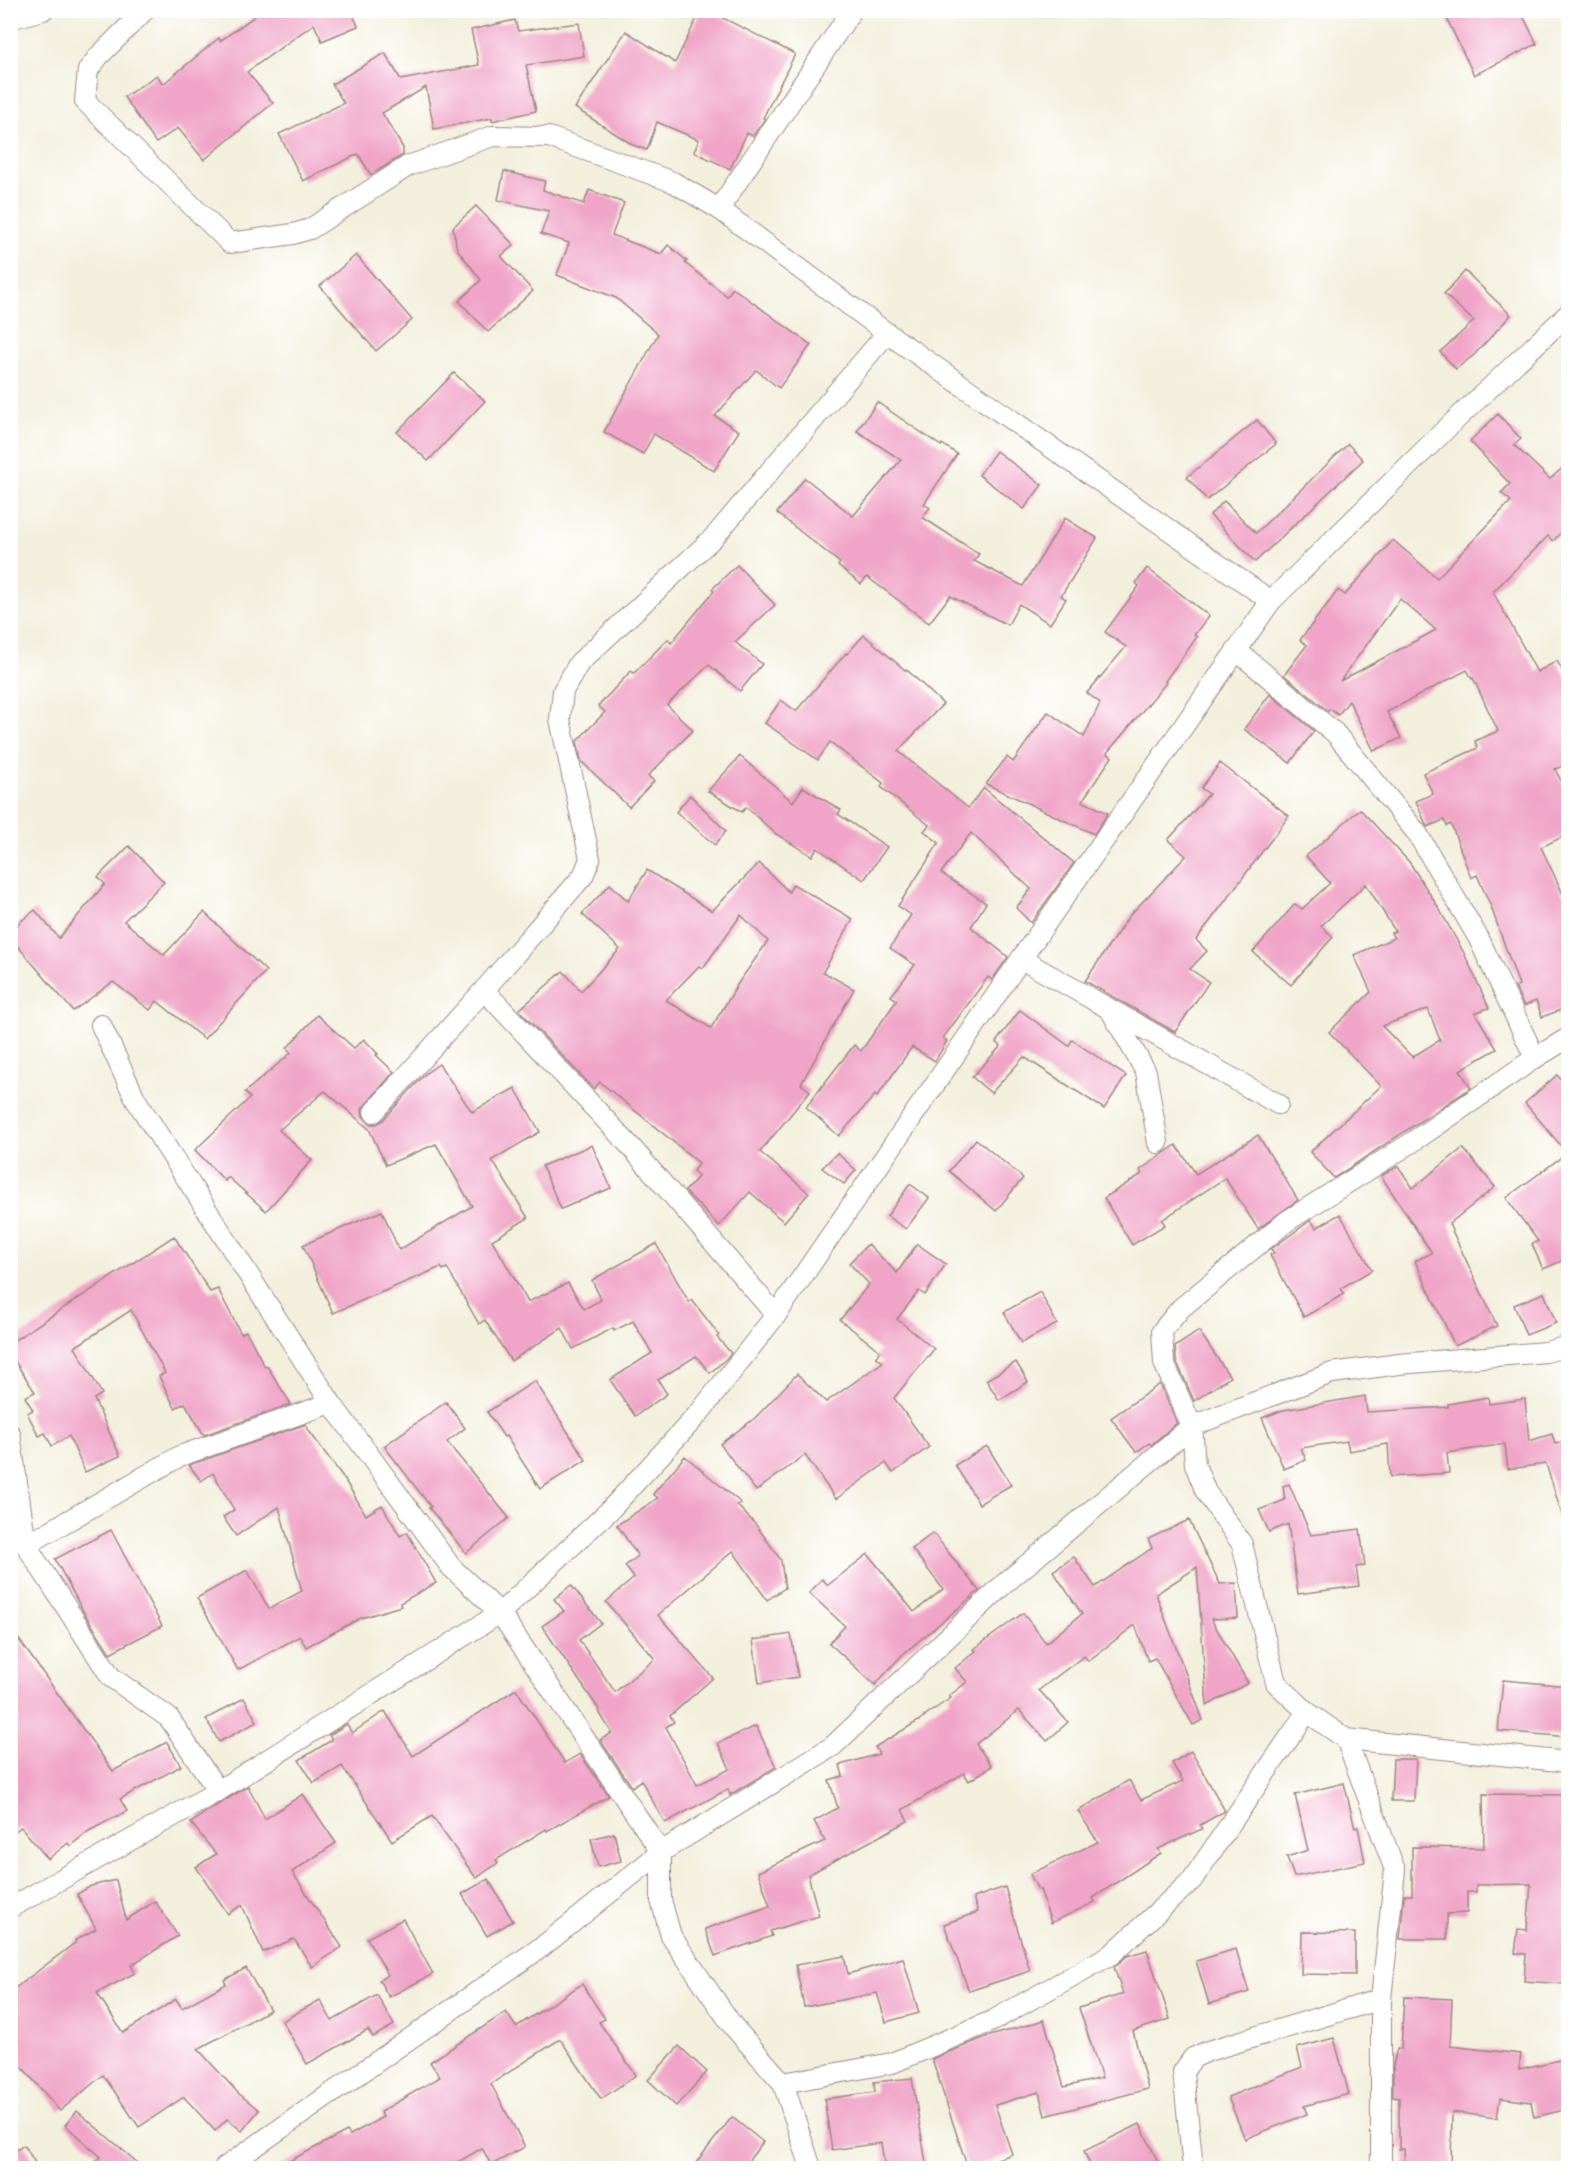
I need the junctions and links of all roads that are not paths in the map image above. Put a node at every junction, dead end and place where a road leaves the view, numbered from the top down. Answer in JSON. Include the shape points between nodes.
{"nodes":[{"id":1,"x":43,"y":10,"type":"edge"},
{"id":2,"x":146,"y":10,"type":"edge"},
{"id":3,"x":852,"y":10,"type":"edge"},
{"id":4,"x":10,"y":19,"type":"edge"},
{"id":5,"x":719,"y":209,"type":"junction"},
{"id":6,"x":1569,"y":314,"type":"edge"},
{"id":7,"x":887,"y":333,"type":"junction"},
{"id":8,"x":1271,"y":601,"type":"junction"},
{"id":9,"x":1236,"y":650,"type":"junction"},
{"id":10,"x":1020,"y":958,"type":"junction"},
{"id":11,"x":484,"y":990,"type":"junction"},
{"id":12,"x":1111,"y":1011,"type":"junction"},
{"id":13,"x":101,"y":1025,"type":"dead end"},
{"id":14,"x":1569,"y":1038,"type":"edge"},
{"id":15,"x":1535,"y":1058,"type":"junction"},
{"id":16,"x":1278,"y":1104,"type":"dead end"},
{"id":17,"x":374,"y":1112,"type":"dead end"},
{"id":18,"x":1158,"y":1143,"type":"dead end"},
{"id":19,"x":776,"y":1315,"type":"junction"},
{"id":20,"x":1569,"y":1347,"type":"edge"},
{"id":21,"x":331,"y":1403,"type":"junction"},
{"id":22,"x":1192,"y":1426,"type":"junction"},
{"id":23,"x":10,"y":1434,"type":"edge"},
{"id":24,"x":10,"y":1523,"type":"edge"},
{"id":25,"x":26,"y":1545,"type":"junction"},
{"id":26,"x":500,"y":1613,"type":"junction"},
{"id":27,"x":1307,"y":1712,"type":"junction"},
{"id":28,"x":1346,"y":1739,"type":"junction"},
{"id":29,"x":1569,"y":1762,"type":"edge"},
{"id":30,"x":218,"y":1791,"type":"junction"},
{"id":31,"x":661,"y":1852,"type":"junction"},
{"id":32,"x":10,"y":1908,"type":"edge"},
{"id":33,"x":1381,"y":1999,"type":"junction"},
{"id":34,"x":783,"y":2083,"type":"junction"},
{"id":35,"x":224,"y":2169,"type":"edge"},
{"id":36,"x":811,"y":2169,"type":"edge"},
{"id":37,"x":1192,"y":2169,"type":"edge"},
{"id":38,"x":1381,"y":2169,"type":"edge"}],
"edges":[{"from":1,"to":4,"type":"street"},
{"from":2,"to":5,"type":"street","via":[[88,69],[85,101],[230,243],[310,229],[408,166],[493,136],[549,137],[673,182]]},
{"from":3,"to":5,"type":"street"},
{"from":5,"to":7,"type":"street"},
{"from":6,"to":8,"type":"street"},
{"from":7,"to":8,"type":"street"},
{"from":7,"to":11,"type":"street","via":[[715,536],[579,663],[563,691],[560,719],[590,859],[583,876]]},
{"from":8,"to":9,"type":"street"},
{"from":9,"to":10,"type":"street"},
{"from":9,"to":15,"type":"street","via":[[1335,733],[1418,833],[1479,939]]},
{"from":10,"to":12,"type":"street"},
{"from":10,"to":19,"type":"street"},
{"from":11,"to":17,"type":"street"},
{"from":11,"to":19,"type":"street","via":[[631,1147]]},
{"from":12,"to":16,"type":"street"},
{"from":12,"to":18,"type":"street","via":[[1146,1072]]},
{"from":13,"to":21,"type":"street","via":[[136,1100]]},
{"from":14,"to":15,"type":"street"},
{"from":15,"to":22,"type":"street","via":[[1287,1221],[1181,1308],[1162,1331],[1164,1363]]},
{"from":19,"to":26,"type":"street","via":[[700,1412],[609,1511]]},
{"from":20,"to":22,"type":"street","via":[[1332,1373]]},
{"from":21,"to":25,"type":"street","via":[[180,1456]]},
{"from":21,"to":26,"type":"street","via":[[451,1567]]},
{"from":22,"to":27,"type":"street","via":[[1195,1465],[1206,1492],[1242,1544],[1276,1683]]},
{"from":22,"to":31,"type":"street","via":[[1004,1584],[833,1746]]},
{"from":23,"to":25,"type":"street"},
{"from":24,"to":25,"type":"street"},
{"from":25,"to":30,"type":"street","via":[[111,1677],[169,1718]]},
{"from":26,"to":30,"type":"street"},
{"from":26,"to":31,"type":"street"},
{"from":27,"to":28,"type":"street"},
{"from":27,"to":34,"type":"street","via":[[1192,1880],[1112,1954],[992,2021],[892,2063]]},
{"from":28,"to":29,"type":"street"},
{"from":28,"to":33,"type":"street","via":[[1395,1870]]},
{"from":30,"to":32,"type":"street"},
{"from":31,"to":34,"type":"street","via":[[661,1900],[671,1936],[732,2025]]},
{"from":31,"to":35,"type":"street","via":[[543,1946]]},
{"from":33,"to":37,"type":"street","via":[[1192,2058],[1183,2072]]},
{"from":33,"to":38,"type":"street"},
{"from":34,"to":36,"type":"street"}]}
